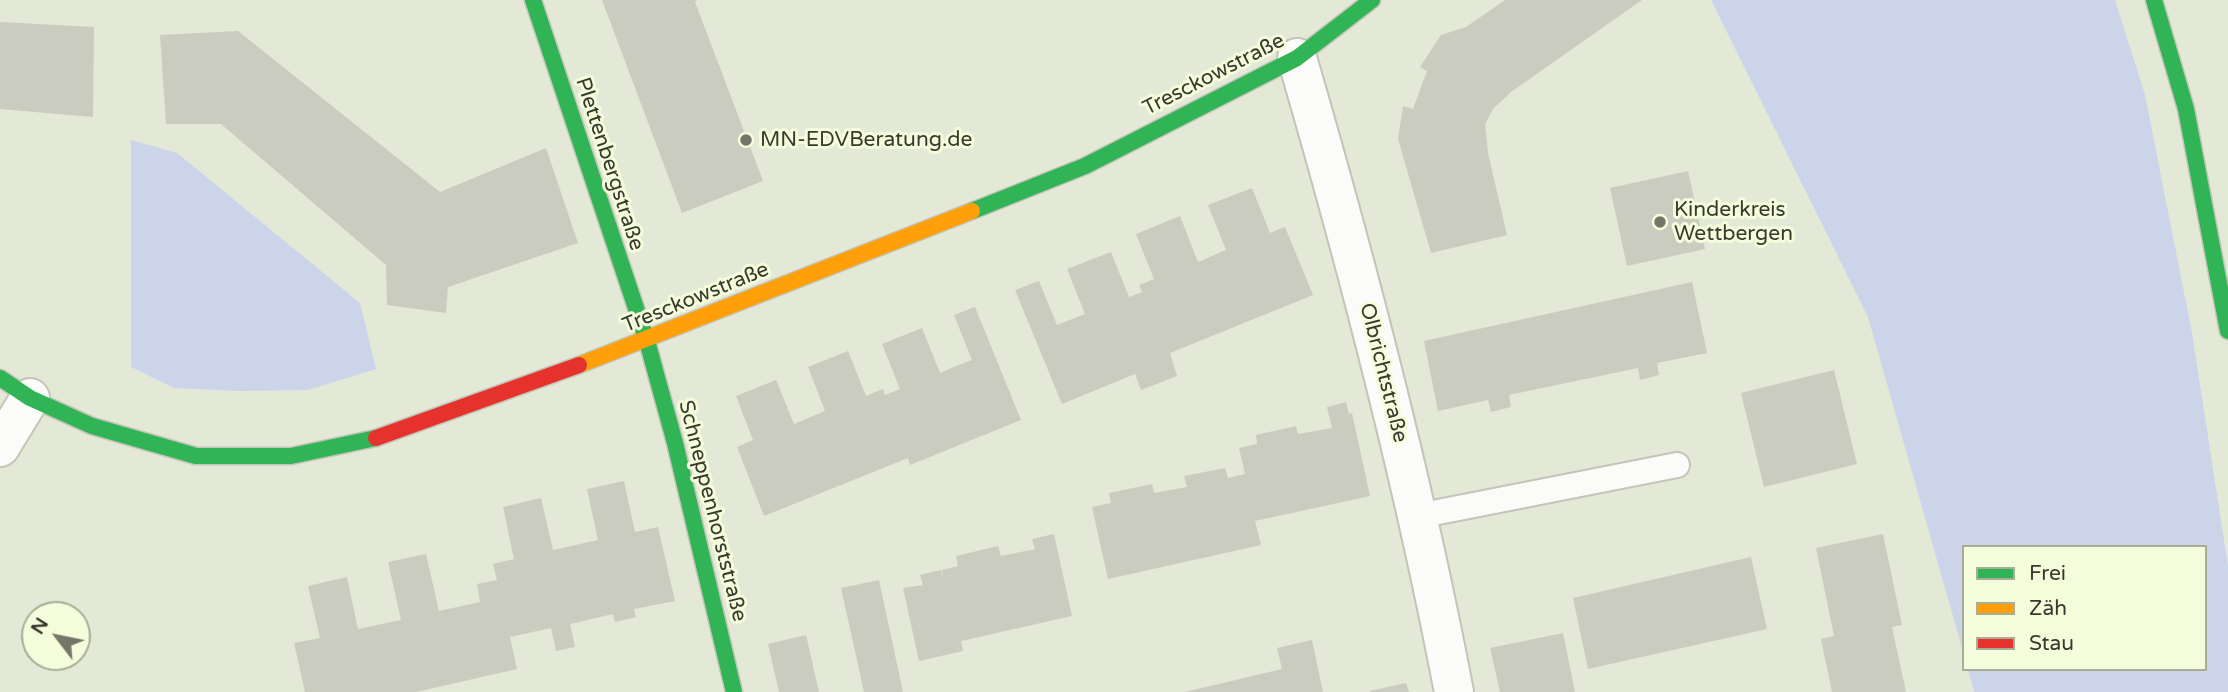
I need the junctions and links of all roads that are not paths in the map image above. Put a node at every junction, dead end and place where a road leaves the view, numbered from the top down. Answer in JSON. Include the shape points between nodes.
{"nodes":[{"id":1,"x":533,"y":0,"type":"edge"},
{"id":2,"x":1372,"y":0,"type":"edge"},
{"id":3,"x":2154,"y":0,"type":"edge"},
{"id":4,"x":1297,"y":58,"type":"junction"},
{"id":5,"x":2228,"y":331,"type":"edge"},
{"id":6,"x":647,"y":341,"type":"junction"},
{"id":7,"x":15,"y":388,"type":"edge"},
{"id":8,"x":0,"y":447,"type":"edge"},
{"id":9,"x":1677,"y":465,"type":"dead end"},
{"id":10,"x":1418,"y":516,"type":"junction"},
{"id":11,"x":734,"y":692,"type":"edge"},
{"id":12,"x":1454,"y":692,"type":"edge"}],
"edges":[{"from":1,"to":6,"type":"street","name":"Plettenbergstraße"},
{"from":2,"to":4,"type":"street","name":"Tresckowstraße"},
{"from":3,"to":5,"type":"street","via":[[2186,109]]},
{"from":4,"to":6,"type":"street","name":"Tresckowstraße","via":[[1084,166]]},
{"from":4,"to":10,"type":"street","name":"Olbrichtstraße","via":[[1382,365]]},
{"from":6,"to":7,"type":"street","name":"Tresckowstraße","via":[[367,441],[291,456],[196,456],[92,426]]},
{"from":6,"to":11,"type":"street","name":"Schneppenhorststraße","via":[[676,443]]},
{"from":7,"to":8,"type":"street"},
{"from":9,"to":10,"type":"lane"},
{"from":10,"to":12,"type":"street","name":"Olbrichtstraße"}]}
